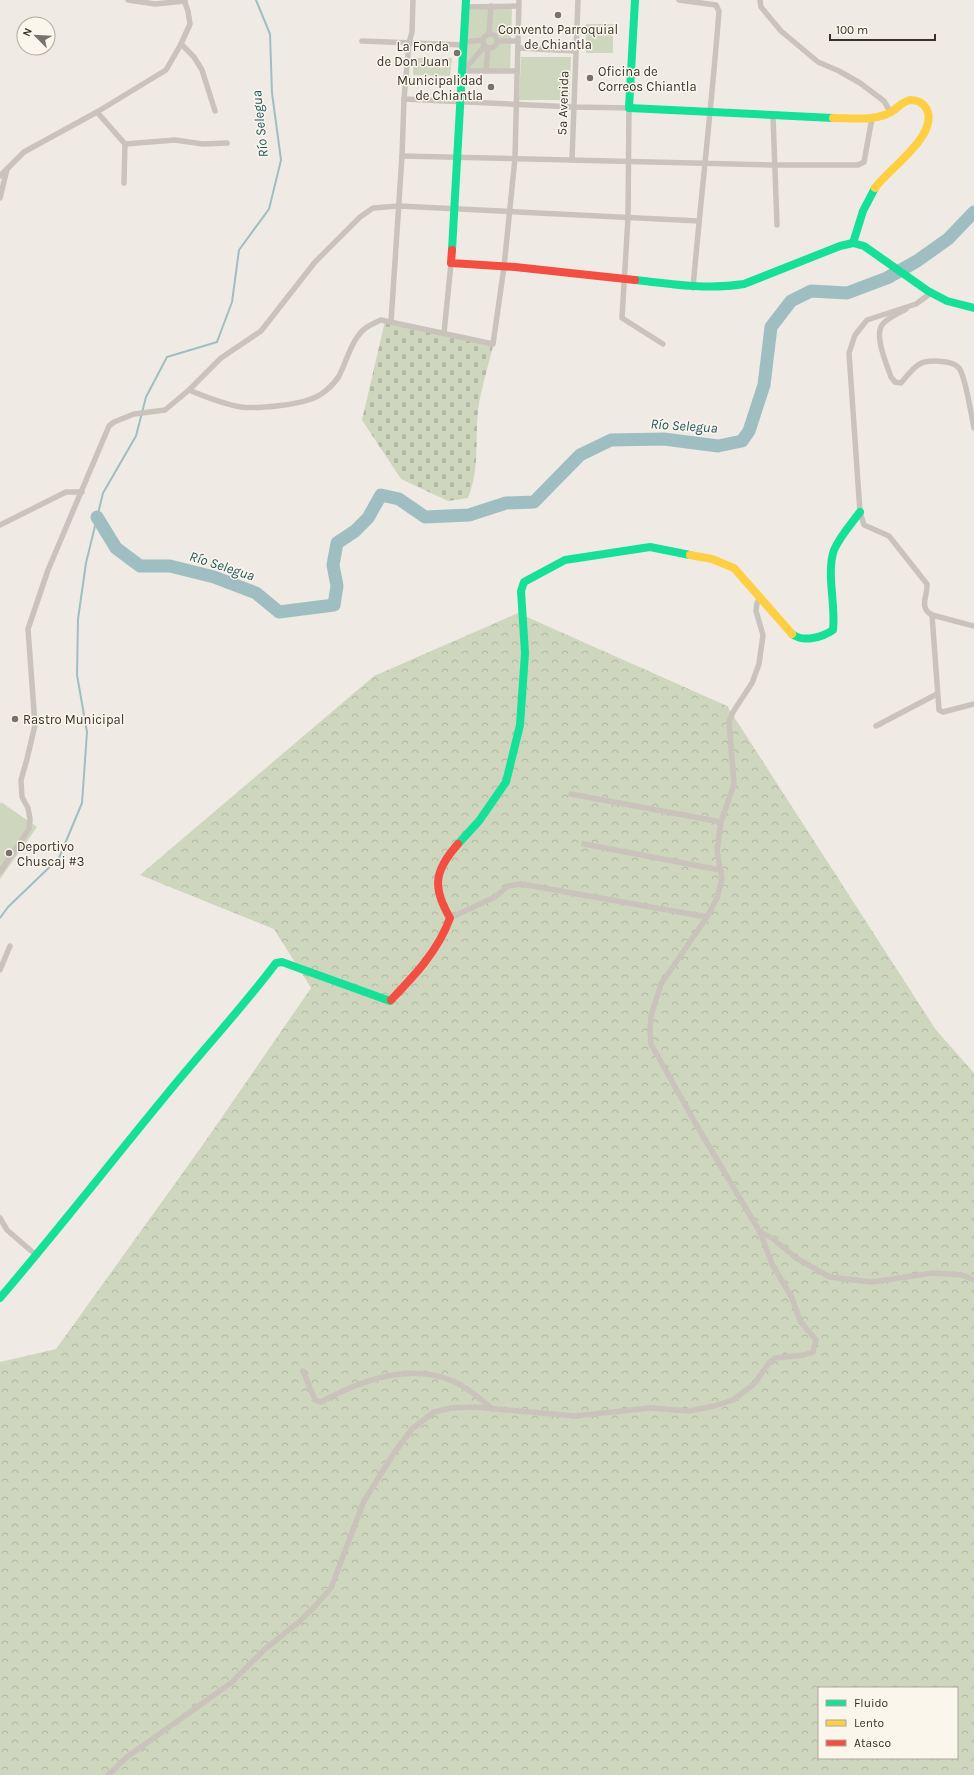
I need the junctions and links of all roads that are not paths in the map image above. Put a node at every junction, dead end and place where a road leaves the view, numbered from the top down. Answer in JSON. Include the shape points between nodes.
{"nodes":[{"id":1,"x":128,"y":0,"type":"edge"},
{"id":2,"x":413,"y":0,"type":"edge"},
{"id":3,"x":578,"y":0,"type":"edge"},
{"id":4,"x":635,"y":0,"type":"edge"},
{"id":5,"x":679,"y":0,"type":"edge"},
{"id":6,"x":760,"y":0,"type":"edge"},
{"id":7,"x":184,"y":1,"type":"edge"},
{"id":8,"x":466,"y":3,"type":"edge"},
{"id":9,"x":518,"y":3,"type":"edge"},
{"id":10,"x":491,"y":6,"type":"junction"},
{"id":11,"x":489,"y":34,"type":"junction"},
{"id":12,"x":362,"y":40,"type":"dead end"},
{"id":13,"x":483,"y":40,"type":"junction"},
{"id":14,"x":518,"y":41,"type":"junction"},
{"id":15,"x":497,"y":42,"type":"junction"},
{"id":16,"x":409,"y":43,"type":"junction"},
{"id":17,"x":464,"y":43,"type":"junction"},
{"id":18,"x":181,"y":44,"type":"junction"},
{"id":19,"x":486,"y":47,"type":"junction"},
{"id":20,"x":518,"y":48,"type":"junction"},
{"id":21,"x":576,"y":51,"type":"junction"},
{"id":22,"x":486,"y":70,"type":"junction"},
{"id":23,"x":463,"y":71,"type":"junction"},
{"id":24,"x":517,"y":71,"type":"junction"},
{"id":25,"x":404,"y":99,"type":"junction"},
{"id":26,"x":461,"y":102,"type":"junction"},
{"id":27,"x":517,"y":104,"type":"junction"},
{"id":28,"x":574,"y":107,"type":"junction"},
{"id":29,"x":629,"y":108,"type":"junction"},
{"id":30,"x":215,"y":111,"type":"dead end"},
{"id":31,"x":97,"y":112,"type":"junction"},
{"id":32,"x":711,"y":112,"type":"junction"},
{"id":33,"x":891,"y":113,"type":"junction"},
{"id":34,"x":773,"y":116,"type":"junction"},
{"id":35,"x":872,"y":118,"type":"junction"},
{"id":36,"x":227,"y":143,"type":"dead end"},
{"id":37,"x":125,"y":144,"type":"junction"},
{"id":38,"x":402,"y":156,"type":"junction"},
{"id":39,"x":458,"y":156,"type":"junction"},
{"id":40,"x":515,"y":158,"type":"junction"},
{"id":41,"x":572,"y":159,"type":"junction"},
{"id":42,"x":629,"y":161,"type":"junction"},
{"id":43,"x":706,"y":162,"type":"junction"},
{"id":44,"x":774,"y":165,"type":"junction"},
{"id":45,"x":7,"y":169,"type":"junction"},
{"id":46,"x":0,"y":176,"type":"edge"},
{"id":47,"x":124,"y":183,"type":"dead end"},
{"id":48,"x":0,"y":198,"type":"edge"},
{"id":49,"x":399,"y":206,"type":"junction"},
{"id":50,"x":453,"y":209,"type":"junction"},
{"id":51,"x":510,"y":211,"type":"junction"},
{"id":52,"x":628,"y":218,"type":"junction"},
{"id":53,"x":699,"y":221,"type":"junction"},
{"id":54,"x":777,"y":225,"type":"dead end"},
{"id":55,"x":853,"y":243,"type":"junction"},
{"id":56,"x":451,"y":263,"type":"junction"},
{"id":57,"x":504,"y":268,"type":"junction"},
{"id":58,"x":624,"y":279,"type":"junction"},
{"id":59,"x":693,"y":288,"type":"junction"},
{"id":60,"x":928,"y":291,"type":"junction"},
{"id":61,"x":916,"y":304,"type":"junction"},
{"id":62,"x":974,"y":308,"type":"edge"},
{"id":63,"x":391,"y":322,"type":"junction"},
{"id":64,"x":444,"y":333,"type":"junction"},
{"id":65,"x":663,"y":344,"type":"dead end"},
{"id":66,"x":189,"y":390,"type":"junction"},
{"id":67,"x":974,"y":428,"type":"edge"},
{"id":68,"x":82,"y":492,"type":"junction"},
{"id":69,"x":860,"y":512,"type":"junction"},
{"id":70,"x":0,"y":525,"type":"edge"},
{"id":71,"x":760,"y":598,"type":"junction"},
{"id":72,"x":932,"y":615,"type":"junction"},
{"id":73,"x":974,"y":626,"type":"edge"},
{"id":74,"x":937,"y":694,"type":"junction"},
{"id":75,"x":974,"y":704,"type":"edge"},
{"id":76,"x":876,"y":726,"type":"dead end"},
{"id":77,"x":571,"y":794,"type":"dead end"},
{"id":78,"x":721,"y":822,"type":"junction"},
{"id":79,"x":584,"y":844,"type":"dead end"},
{"id":80,"x":720,"y":870,"type":"junction"},
{"id":81,"x":0,"y":872,"type":"edge"},
{"id":82,"x":707,"y":917,"type":"junction"},
{"id":83,"x":450,"y":918,"type":"junction"},
{"id":84,"x":10,"y":946,"type":"dead end"},
{"id":85,"x":0,"y":970,"type":"edge"},
{"id":86,"x":0,"y":1218,"type":"edge"},
{"id":87,"x":760,"y":1232,"type":"junction"},
{"id":88,"x":36,"y":1255,"type":"junction"},
{"id":89,"x":974,"y":1280,"type":"edge"},
{"id":90,"x":0,"y":1298,"type":"edge"},
{"id":91,"x":303,"y":1371,"type":"dead end"},
{"id":92,"x":495,"y":1410,"type":"junction"},
{"id":93,"x":108,"y":1775,"type":"edge"}],
"edges":[{"from":1,"to":7,"type":"street","via":[[155,4]]},
{"from":2,"to":16,"type":"street"},
{"from":3,"to":21,"type":"street","name":"5a Avenida"},
{"from":4,"to":29,"type":"street"},
{"from":5,"to":32,"type":"street","via":[[716,5],[719,11]]},
{"from":6,"to":33,"type":"street","via":[[760,8],[781,31],[818,62],[839,70],[884,101]]},
{"from":7,"to":18,"type":"street","via":[[190,24]]},
{"from":8,"to":10,"type":"street"},
{"from":8,"to":17,"type":"street"},
{"from":9,"to":10,"type":"street"},
{"from":9,"to":14,"type":"street"},
{"from":10,"to":11,"type":"street"},
{"from":11,"to":13,"type":"street"},
{"from":11,"to":15,"type":"street","via":[[494,36]]},
{"from":12,"to":16,"type":"street"},
{"from":13,"to":17,"type":"street"},
{"from":13,"to":19,"type":"street"},
{"from":14,"to":15,"type":"street"},
{"from":14,"to":20,"type":"street"},
{"from":15,"to":19,"type":"street","via":[[494,47]]},
{"from":16,"to":17,"type":"street"},
{"from":16,"to":25,"type":"street"},
{"from":17,"to":23,"type":"street"},
{"from":18,"to":30,"type":"street","via":[[202,70]]},
{"from":18,"to":31,"type":"street","via":[[166,70]]},
{"from":19,"to":22,"type":"street"},
{"from":19,"to":23,"type":"street"},
{"from":20,"to":21,"type":"street"},
{"from":20,"to":24,"type":"street"},
{"from":21,"to":28,"type":"street","name":"5a Avenida"},
{"from":22,"to":23,"type":"street"},
{"from":22,"to":24,"type":"street"},
{"from":23,"to":26,"type":"street"},
{"from":24,"to":27,"type":"street"},
{"from":25,"to":26,"type":"street"},
{"from":25,"to":38,"type":"street"},
{"from":26,"to":27,"type":"street"},
{"from":26,"to":39,"type":"street"},
{"from":27,"to":28,"type":"street"},
{"from":27,"to":40,"type":"street"},
{"from":28,"to":29,"type":"street"},
{"from":28,"to":41,"type":"street","name":"5a Avenida"},
{"from":29,"to":32,"type":"street"},
{"from":29,"to":42,"type":"street"},
{"from":31,"to":37,"type":"street"},
{"from":31,"to":45,"type":"street","via":[[24,152]]},
{"from":32,"to":34,"type":"street"},
{"from":32,"to":43,"type":"street"},
{"from":33,"to":35,"type":"street"},
{"from":33,"to":55,"type":"street","via":[[908,101],[916,100],[927,108],[928,128],[873,191]]},
{"from":34,"to":35,"type":"street"},
{"from":34,"to":44,"type":"street"},
{"from":35,"to":44,"type":"street","via":[[866,156],[864,162],[858,165]]},
{"from":36,"to":37,"type":"street","via":[[203,144],[175,140]]},
{"from":37,"to":47,"type":"street"},
{"from":38,"to":39,"type":"street"},
{"from":38,"to":49,"type":"street"},
{"from":39,"to":40,"type":"street"},
{"from":39,"to":50,"type":"street"},
{"from":40,"to":41,"type":"street"},
{"from":40,"to":51,"type":"street"},
{"from":41,"to":42,"type":"street"},
{"from":42,"to":43,"type":"street"},
{"from":42,"to":52,"type":"street"},
{"from":43,"to":44,"type":"street"},
{"from":43,"to":53,"type":"street"},
{"from":44,"to":54,"type":"street"},
{"from":45,"to":46,"type":"street"},
{"from":45,"to":48,"type":"street"},
{"from":49,"to":50,"type":"street"},
{"from":49,"to":63,"type":"street"},
{"from":49,"to":66,"type":"street","via":[[373,208],[360,217],[315,262],[261,331],[221,358]]},
{"from":50,"to":51,"type":"street"},
{"from":50,"to":56,"type":"street"},
{"from":51,"to":52,"type":"street"},
{"from":51,"to":57,"type":"street"},
{"from":52,"to":53,"type":"street"},
{"from":52,"to":58,"type":"street"},
{"from":53,"to":59,"type":"street"},
{"from":55,"to":59,"type":"street","via":[[744,284],[728,288]]},
{"from":55,"to":60,"type":"street","via":[[871,251]]},
{"from":56,"to":57,"type":"street"},
{"from":56,"to":64,"type":"street"},
{"from":57,"to":58,"type":"street"},
{"from":57,"to":64,"type":"street","via":[[493,344]]},
{"from":58,"to":59,"type":"street"},
{"from":58,"to":65,"type":"street","via":[[622,318]]},
{"from":60,"to":61,"type":"street"},
{"from":60,"to":62,"type":"street","via":[[947,301]]},
{"from":61,"to":67,"type":"street","via":[[882,325],[879,332],[891,377],[895,382],[901,383],[923,362],[942,361],[953,364],[959,368],[963,377]]},
{"from":61,"to":69,"type":"street","via":[[867,320],[855,335],[849,353]]},
{"from":63,"to":64,"type":"street"},
{"from":63,"to":66,"type":"street","via":[[381,320],[368,326],[360,334],[338,378],[312,399],[260,407],[242,407],[222,403]]},
{"from":66,"to":68,"type":"street","via":[[165,410],[134,414],[109,426]]},
{"from":68,"to":70,"type":"street","via":[[66,492]]},
{"from":68,"to":81,"type":"street","via":[[48,570],[28,629],[35,725],[21,780],[22,797],[30,819],[29,829]]},
{"from":69,"to":71,"type":"street","via":[[834,552],[831,585],[835,620],[833,630],[828,634],[806,640],[794,636]]},
{"from":69,"to":72,"type":"street","via":[[864,525],[889,536],[927,584],[924,608]]},
{"from":71,"to":78,"type":"street","via":[[756,611],[763,635],[762,650],[752,683],[729,722],[734,784]]},
{"from":71,"to":83,"type":"street","via":[[734,568],[712,558],[650,547],[565,560],[524,582],[522,591],[525,653],[520,725],[506,782],[479,821],[446,858],[439,872],[437,887]]},
{"from":72,"to":73,"type":"street"},
{"from":72,"to":74,"type":"street"},
{"from":74,"to":75,"type":"street","via":[[937,706],[943,712]]},
{"from":74,"to":76,"type":"street"},
{"from":77,"to":78,"type":"street"},
{"from":78,"to":80,"type":"street","via":[[717,851]]},
{"from":79,"to":80,"type":"street"},
{"from":80,"to":82,"type":"street","via":[[722,878],[717,898]]},
{"from":82,"to":83,"type":"street","via":[[521,884],[508,886],[495,897]]},
{"from":82,"to":87,"type":"street","via":[[661,984],[651,1016],[651,1044]]},
{"from":83,"to":88,"type":"street","via":[[446,933],[427,960],[390,1001],[282,962],[276,963],[244,1006],[168,1092]]},
{"from":84,"to":85,"type":"street"},
{"from":86,"to":88,"type":"street","via":[[6,1230]]},
{"from":87,"to":89,"type":"street","via":[[772,1238],[796,1258],[830,1277],[872,1282],[933,1274],[962,1274]]},
{"from":87,"to":92,"type":"street","via":[[772,1264],[792,1298],[800,1321],[816,1340],[813,1352],[775,1358],[754,1384],[733,1400],[689,1411],[650,1408],[575,1416]]},
{"from":88,"to":90,"type":"street"},
{"from":91,"to":92,"type":"street","via":[[315,1400],[321,1402],[366,1382],[406,1373],[430,1373],[452,1380]]},
{"from":92,"to":93,"type":"street","via":[[475,1407],[451,1408],[434,1412],[412,1429],[364,1501],[331,1588],[299,1622],[265,1649],[231,1683],[127,1757]]}]}
